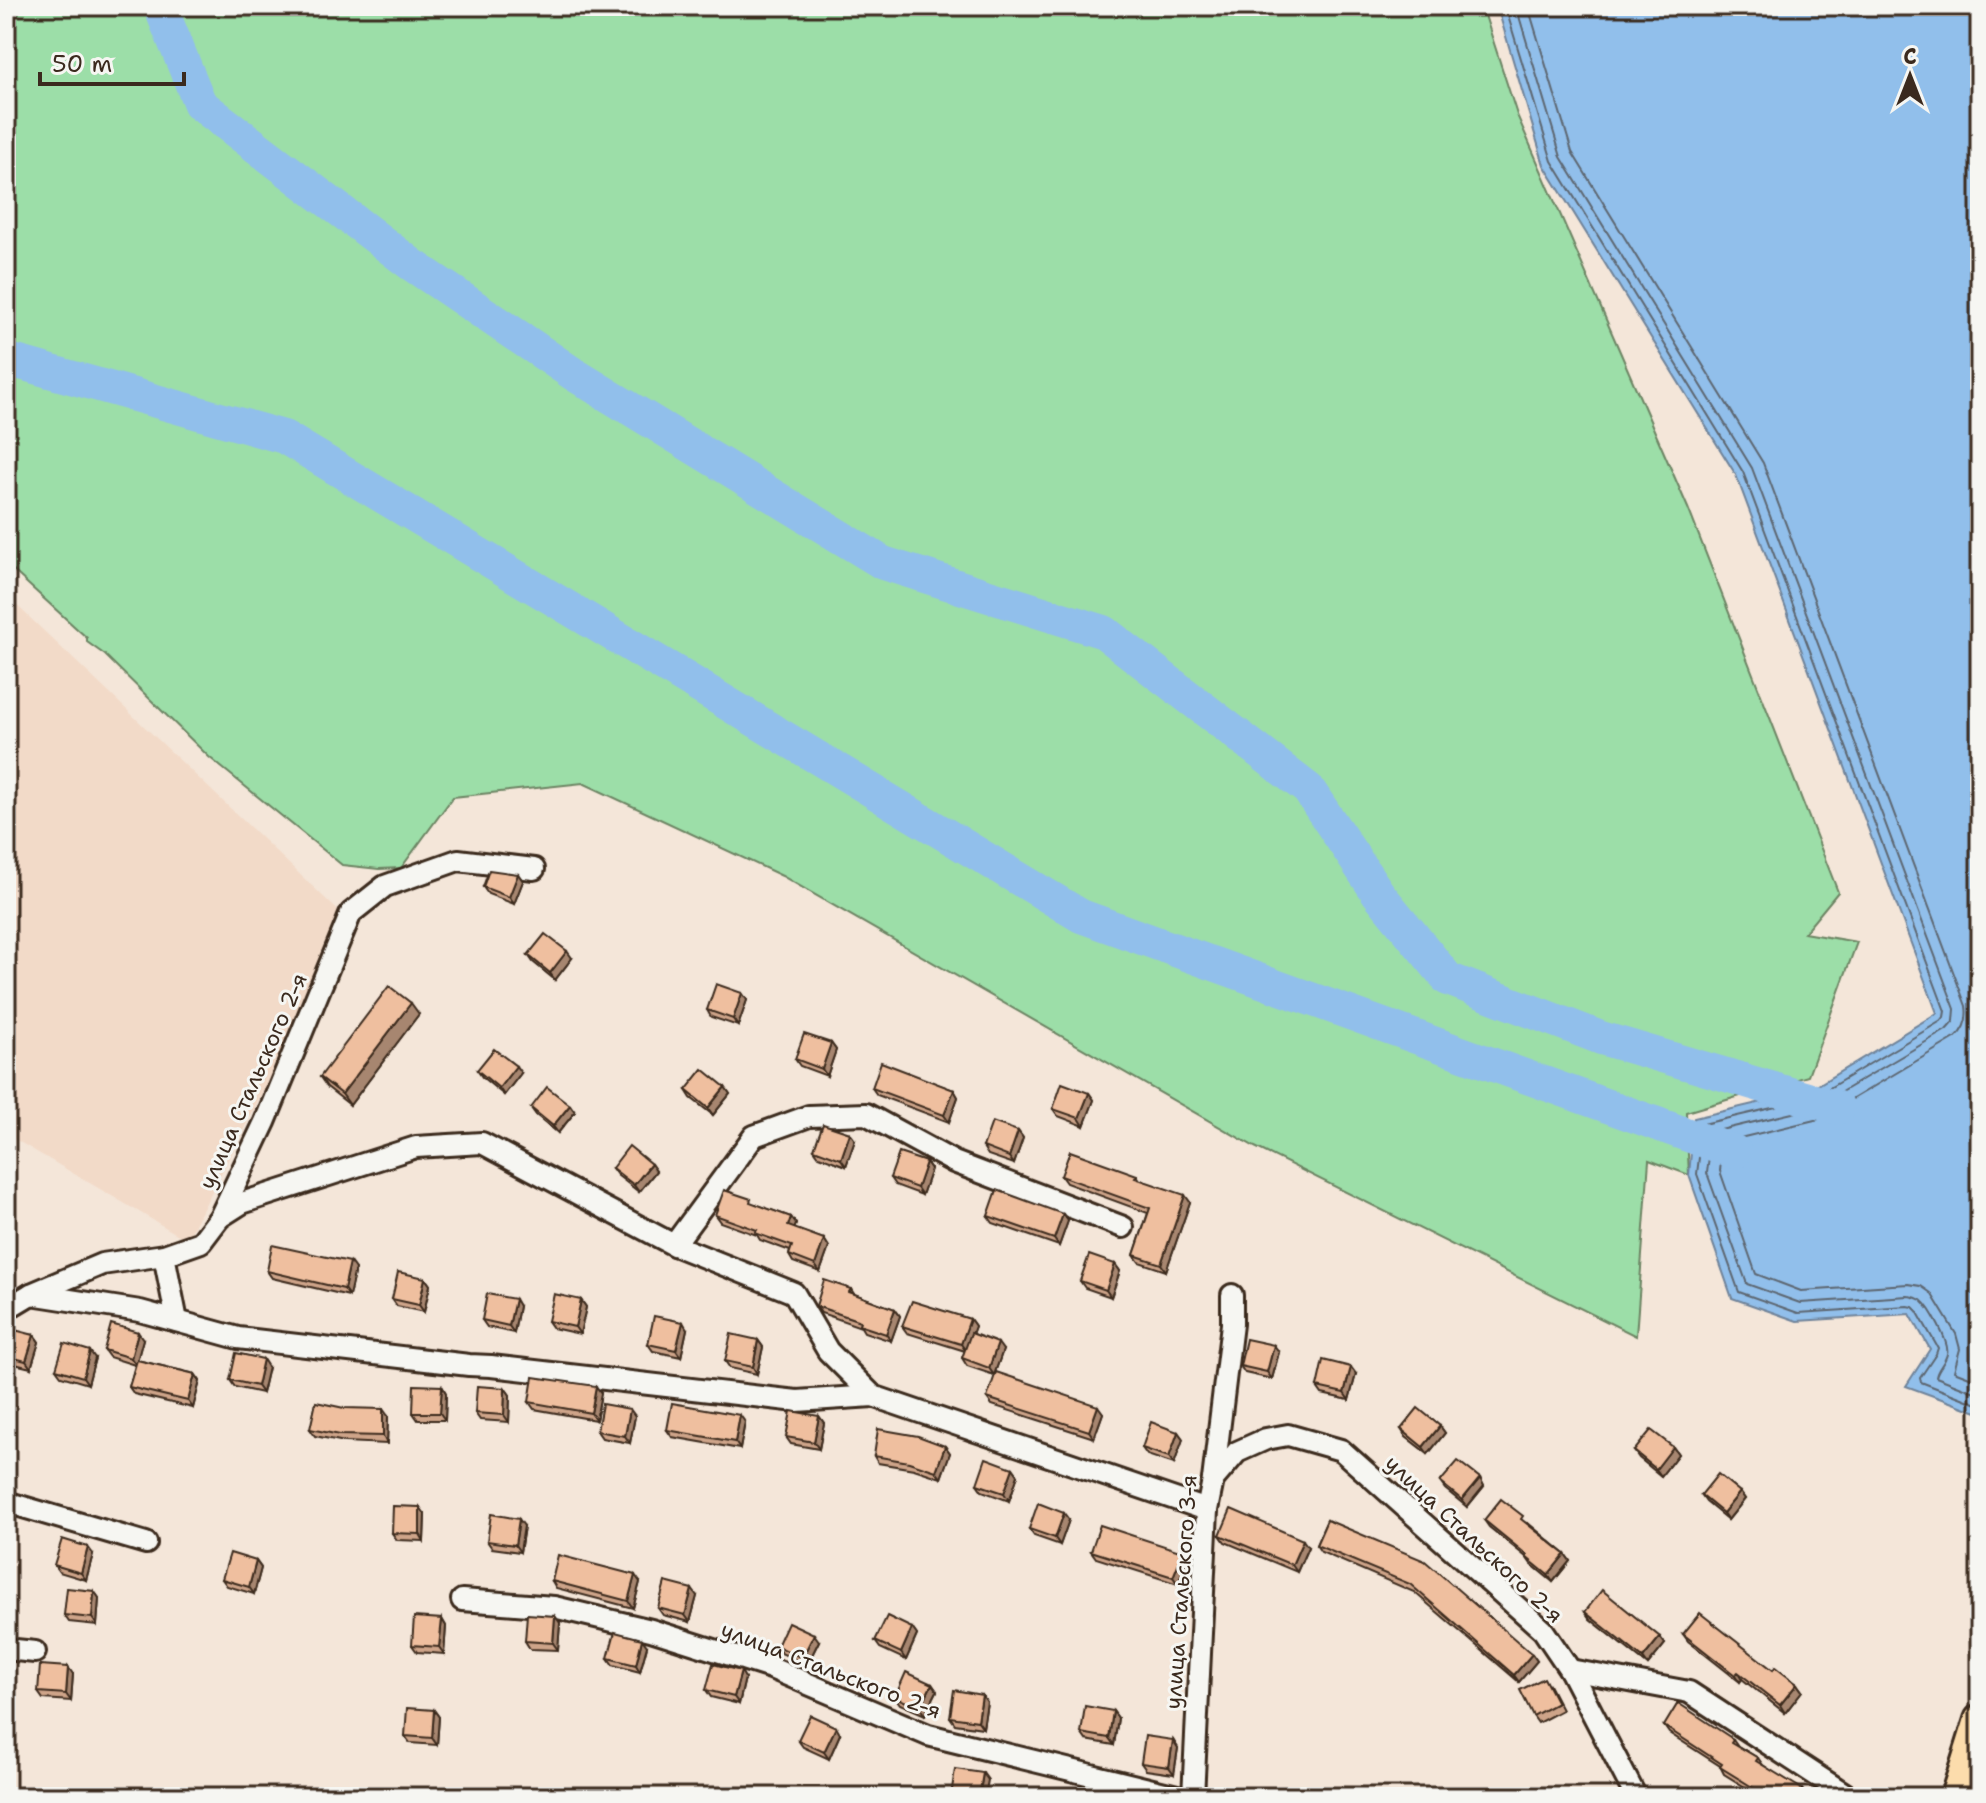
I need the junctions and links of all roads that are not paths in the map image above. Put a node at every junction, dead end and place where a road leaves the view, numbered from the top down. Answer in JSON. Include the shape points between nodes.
{"nodes":[{"id":1,"x":534,"y":869,"type":"dead end"},
{"id":2,"x":220,"y":1217,"type":"junction"},
{"id":3,"x":1123,"y":1227,"type":"dead end"},
{"id":4,"x":674,"y":1245,"type":"junction"},
{"id":5,"x":164,"y":1255,"type":"junction"},
{"id":6,"x":31,"y":1294,"type":"junction"},
{"id":7,"x":1232,"y":1295,"type":"dead end"},
{"id":8,"x":6,"y":1309,"type":"edge"},
{"id":9,"x":177,"y":1321,"type":"junction"},
{"id":10,"x":873,"y":1396,"type":"junction"},
{"id":11,"x":1213,"y":1480,"type":"junction"},
{"id":12,"x":6,"y":1502,"type":"edge"},
{"id":13,"x":1207,"y":1510,"type":"junction"},
{"id":14,"x":146,"y":1543,"type":"dead end"},
{"id":15,"x":462,"y":1600,"type":"dead end"},
{"id":16,"x":6,"y":1649,"type":"edge"},
{"id":17,"x":35,"y":1652,"type":"dead end"},
{"id":18,"x":1570,"y":1670,"type":"junction"},
{"id":19,"x":1980,"y":1720,"type":"edge"},
{"id":20,"x":1845,"y":1794,"type":"dead end"},
{"id":21,"x":1181,"y":1797,"type":"edge"},
{"id":22,"x":1193,"y":1797,"type":"edge"},
{"id":23,"x":1636,"y":1797,"type":"edge"},
{"id":24,"x":1956,"y":1797,"type":"edge"}],
"edges":[{"from":1,"to":2,"type":"street","name":"улица Стальского 2-я","via":[[458,860],[385,886],[351,913]]},
{"from":2,"to":4,"type":"street","name":"улица Стальского 2-я","via":[[242,1203],[416,1147],[482,1143]]},
{"from":2,"to":5,"type":"street","via":[[201,1242]]},
{"from":3,"to":4,"type":"street","via":[[954,1162],[866,1114],[809,1116],[754,1136]]},
{"from":4,"to":10,"type":"street","name":"улица Стальского 2-я","via":[[794,1293],[828,1351]]},
{"from":5,"to":6,"type":"street","via":[[102,1264]]},
{"from":5,"to":9,"type":"street"},
{"from":6,"to":8,"type":"street"},
{"from":6,"to":9,"type":"street","name":"улица Стальского 2-я"},
{"from":7,"to":11,"type":"street","name":"улица Стальского 3-я"},
{"from":9,"to":10,"type":"street","name":"улица Стальского 2-я","via":[[238,1338],[797,1401]]},
{"from":10,"to":13,"type":"street","name":"улица Стальского 2-я"},
{"from":11,"to":13,"type":"street","name":"улица Стальского 3-я"},
{"from":11,"to":18,"type":"street","name":"улица Стальского 2-я","via":[[1237,1452],[1266,1439],[1288,1435],[1341,1450],[1543,1630]]},
{"from":12,"to":14,"type":"street"},
{"from":13,"to":22,"type":"street","name":"улица Стальского 3-я"},
{"from":15,"to":21,"type":"street","name":"улица Стальского 2-я","via":[[554,1607],[651,1630],[771,1668],[928,1735]]},
{"from":16,"to":17,"type":"street"},
{"from":18,"to":20,"type":"street","via":[[1689,1692]]},
{"from":18,"to":23,"type":"street","name":"улица Стальского 2-я"},
{"from":19,"to":24,"type":"highway"}]}
